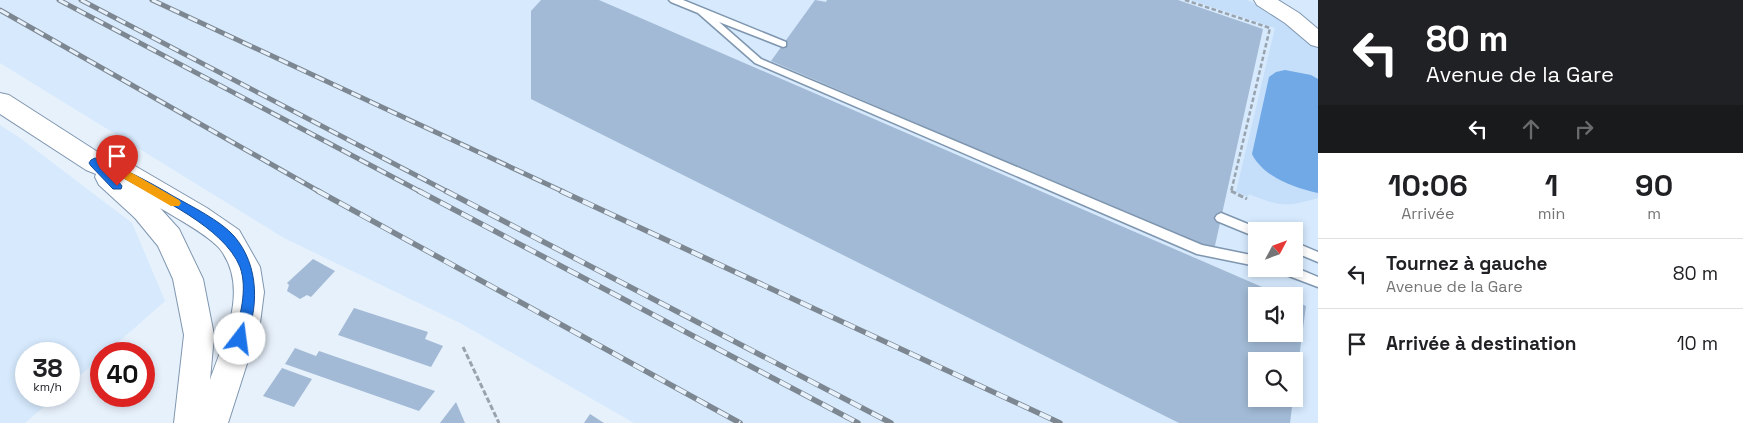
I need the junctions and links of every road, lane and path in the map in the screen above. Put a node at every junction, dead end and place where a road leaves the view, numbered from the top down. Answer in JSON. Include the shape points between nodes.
{"nodes":[{"id":1,"x":674,"y":0,"type":"edge"},
{"id":2,"x":1185,"y":0,"type":"edge"},
{"id":3,"x":1264,"y":0,"type":"edge"},
{"id":4,"x":701,"y":10,"type":"junction"},
{"id":5,"x":1318,"y":40,"type":"edge"},
{"id":6,"x":784,"y":44,"type":"dead end"},
{"id":7,"x":0,"y":102,"type":"edge"},
{"id":8,"x":95,"y":163,"type":"junction"},
{"id":9,"x":1247,"y":199,"type":"dead end"},
{"id":10,"x":1221,"y":218,"type":"dead end"},
{"id":11,"x":1248,"y":229,"type":"edge"},
{"id":12,"x":1303,"y":251,"type":"edge"},
{"id":13,"x":1318,"y":257,"type":"edge"},
{"id":14,"x":1248,"y":260,"type":"edge"},
{"id":15,"x":1303,"y":276,"type":"edge"},
{"id":16,"x":1318,"y":282,"type":"edge"},
{"id":17,"x":463,"y":347,"type":"dead end"},
{"id":18,"x":190,"y":423,"type":"edge"},
{"id":19,"x":212,"y":423,"type":"edge"},
{"id":20,"x":499,"y":423,"type":"edge"}],
"edges":[{"from":1,"to":4,"type":"lane"},
{"from":2,"to":9,"type":"path","via":[[1270,28],[1231,192]]},
{"from":3,"to":5,"type":"street"},
{"from":4,"to":6,"type":"lane"},
{"from":4,"to":14,"type":"lane","via":[[758,61],[1201,250]]},
{"from":7,"to":8,"type":"street"},
{"from":8,"to":18,"type":"street","via":[[145,210],[169,238],[188,279],[199,335]]},
{"from":8,"to":19,"type":"street","via":[[126,174],[197,216],[229,239],[246,267],[250,292],[245,323]]},
{"from":10,"to":11,"type":"lane"},
{"from":12,"to":13,"type":"lane"},
{"from":15,"to":16,"type":"lane"},
{"from":17,"to":20,"type":"path"}]}
